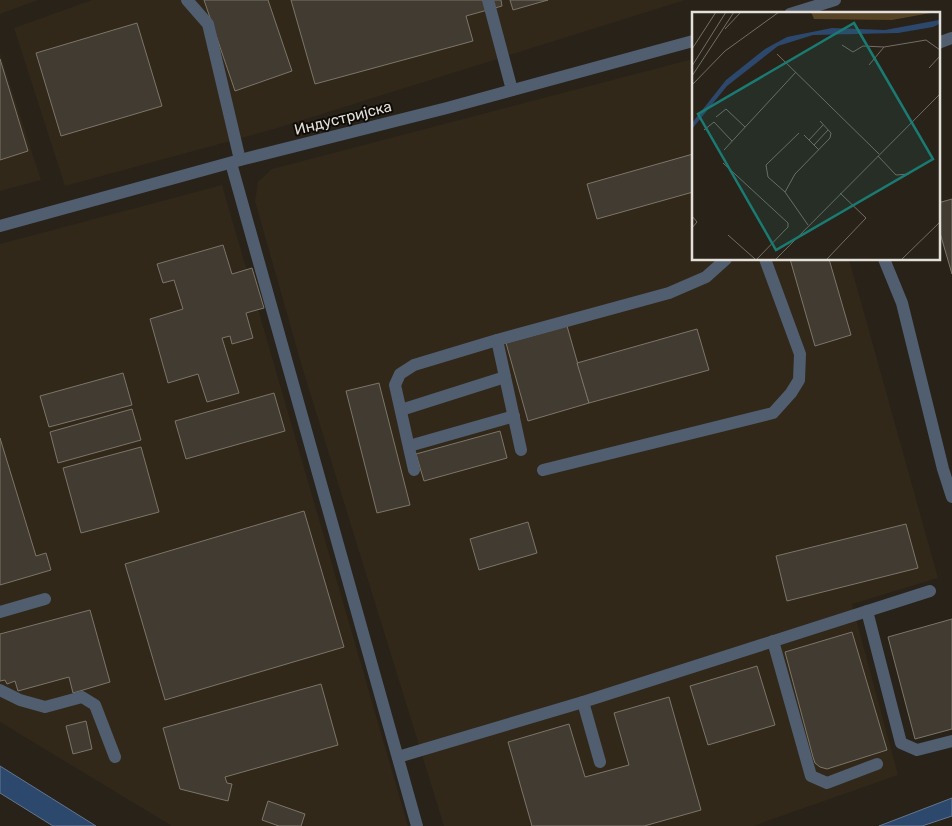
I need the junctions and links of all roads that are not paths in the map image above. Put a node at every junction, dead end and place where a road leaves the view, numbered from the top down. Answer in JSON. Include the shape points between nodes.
{"nodes":[{"id":1,"x":187,"y":0,"type":"edge"},
{"id":2,"x":488,"y":0,"type":"edge"},
{"id":3,"x":835,"y":0,"type":"edge"},
{"id":4,"x":796,"y":12,"type":"edge"},
{"id":5,"x":952,"y":38,"type":"edge"},
{"id":6,"x":692,"y":41,"type":"edge"},
{"id":7,"x":940,"y":42,"type":"edge"},
{"id":8,"x":512,"y":90,"type":"junction"},
{"id":9,"x":236,"y":162,"type":"junction"},
{"id":10,"x":0,"y":226,"type":"edge"},
{"id":11,"x":725,"y":260,"type":"edge"},
{"id":12,"x":765,"y":260,"type":"edge"},
{"id":13,"x":884,"y":260,"type":"edge"},
{"id":14,"x":497,"y":340,"type":"junction"},
{"id":15,"x":505,"y":377,"type":"junction"},
{"id":16,"x":401,"y":410,"type":"junction"},
{"id":17,"x":514,"y":416,"type":"junction"},
{"id":18,"x":409,"y":446,"type":"junction"},
{"id":19,"x":521,"y":450,"type":"dead end"},
{"id":20,"x":414,"y":470,"type":"dead end"},
{"id":21,"x":543,"y":470,"type":"dead end"},
{"id":22,"x":952,"y":497,"type":"edge"},
{"id":23,"x":930,"y":591,"type":"dead end"},
{"id":24,"x":45,"y":599,"type":"dead end"},
{"id":25,"x":867,"y":611,"type":"junction"},
{"id":26,"x":0,"y":612,"type":"edge"},
{"id":27,"x":773,"y":641,"type":"junction"},
{"id":28,"x":0,"y":690,"type":"edge"},
{"id":29,"x":583,"y":702,"type":"junction"},
{"id":30,"x":952,"y":741,"type":"edge"},
{"id":31,"x":115,"y":757,"type":"dead end"},
{"id":32,"x":398,"y":757,"type":"junction"},
{"id":33,"x":600,"y":762,"type":"dead end"},
{"id":34,"x":877,"y":764,"type":"dead end"},
{"id":35,"x":417,"y":826,"type":"edge"}],
"edges":[{"from":1,"to":9,"type":"street","via":[[208,24]]},
{"from":2,"to":8,"type":"street"},
{"from":3,"to":4,"type":"street"},
{"from":5,"to":7,"type":"street"},
{"from":6,"to":8,"type":"street","name":"Индустријска"},
{"from":8,"to":9,"type":"street","name":"Индустријска"},
{"from":9,"to":10,"type":"street","name":"Индустријска"},
{"from":9,"to":32,"type":"street"},
{"from":11,"to":14,"type":"street","via":[[706,277],[669,293]]},
{"from":12,"to":21,"type":"street","via":[[800,354],[799,380],[774,413]]},
{"from":13,"to":22,"type":"street","via":[[902,303]]},
{"from":14,"to":15,"type":"street"},
{"from":14,"to":16,"type":"street","via":[[414,365],[400,374],[395,385]]},
{"from":15,"to":16,"type":"street"},
{"from":15,"to":17,"type":"street"},
{"from":16,"to":18,"type":"street"},
{"from":17,"to":18,"type":"street"},
{"from":17,"to":19,"type":"street"},
{"from":18,"to":20,"type":"street"},
{"from":23,"to":25,"type":"street"},
{"from":24,"to":26,"type":"street"},
{"from":25,"to":27,"type":"street"},
{"from":25,"to":30,"type":"street","via":[[901,743],[917,750]]},
{"from":27,"to":29,"type":"street"},
{"from":27,"to":34,"type":"street","via":[[811,776],[827,783]]},
{"from":28,"to":31,"type":"street","via":[[45,707],[82,697],[96,705]]},
{"from":29,"to":32,"type":"street"},
{"from":29,"to":33,"type":"street"},
{"from":32,"to":35,"type":"street"}]}
